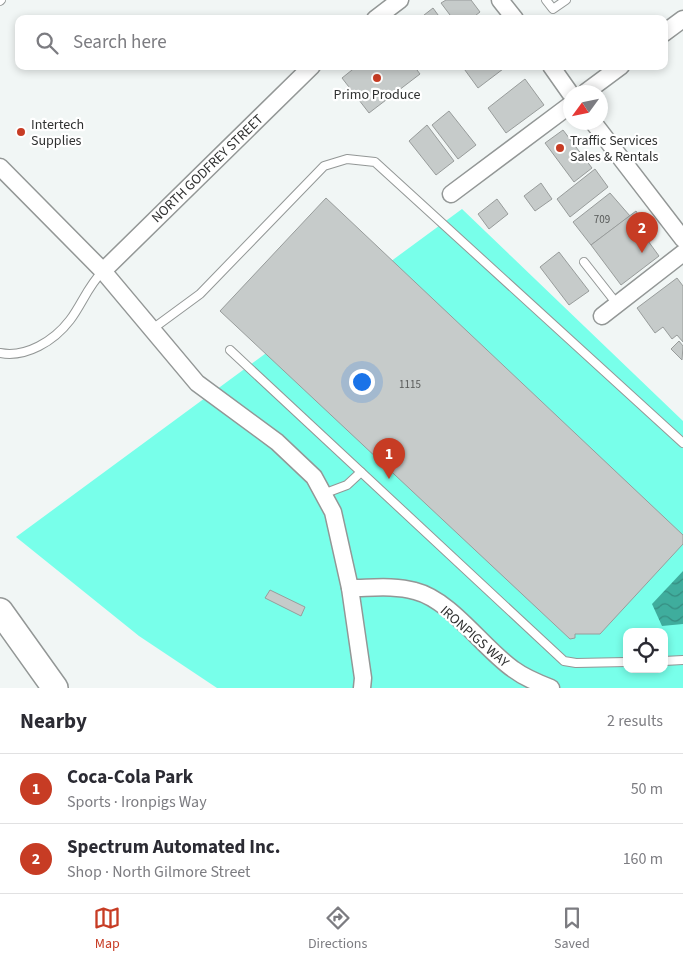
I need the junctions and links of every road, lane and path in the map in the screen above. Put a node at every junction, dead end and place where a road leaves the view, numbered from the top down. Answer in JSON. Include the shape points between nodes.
{"nodes":[{"id":1,"x":400,"y":0,"type":"edge"},
{"id":2,"x":500,"y":0,"type":"edge"},
{"id":3,"x":546,"y":0,"type":"edge"},
{"id":4,"x":566,"y":0,"type":"edge"},
{"id":5,"x":380,"y":15,"type":"edge"},
{"id":6,"x":512,"y":15,"type":"edge"},
{"id":7,"x":683,"y":19,"type":"edge"},
{"id":8,"x":668,"y":31,"type":"edge"},
{"id":9,"x":308,"y":70,"type":"edge"},
{"id":10,"x":554,"y":70,"type":"edge"},
{"id":11,"x":616,"y":70,"type":"edge"},
{"id":12,"x":565,"y":85,"type":"edge"},
{"id":13,"x":595,"y":85,"type":"edge"},
{"id":14,"x":563,"y":109,"type":"edge"},
{"id":15,"x":599,"y":130,"type":"edge"},
{"id":16,"x":1,"y":170,"type":"edge"},
{"id":17,"x":451,"y":194,"type":"dead end"},
{"id":18,"x":683,"y":240,"type":"edge"},
{"id":19,"x":683,"y":253,"type":"edge"},
{"id":20,"x":584,"y":262,"type":"dead end"},
{"id":21,"x":102,"y":271,"type":"junction"},
{"id":22,"x":617,"y":304,"type":"junction"},
{"id":23,"x":602,"y":316,"type":"dead end"},
{"id":24,"x":151,"y":330,"type":"junction"},
{"id":25,"x":230,"y":350,"type":"dead end"},
{"id":26,"x":0,"y":353,"type":"edge"},
{"id":27,"x":683,"y":443,"type":"edge"},
{"id":28,"x":361,"y":472,"type":"junction"},
{"id":29,"x":323,"y":494,"type":"junction"},
{"id":30,"x":350,"y":588,"type":"junction"},
{"id":31,"x":0,"y":611,"type":"edge"},
{"id":32,"x":683,"y":660,"type":"edge"},
{"id":33,"x":668,"y":661,"type":"edge"},
{"id":34,"x":623,"y":662,"type":"edge"},
{"id":35,"x":55,"y":688,"type":"edge"},
{"id":36,"x":362,"y":688,"type":"edge"},
{"id":37,"x":551,"y":688,"type":"edge"}],
"edges":[{"from":1,"to":5,"type":"street"},
{"from":2,"to":6,"type":"street"},
{"from":3,"to":4,"type":"lane","via":[[553,10]]},
{"from":7,"to":8,"type":"street"},
{"from":9,"to":21,"type":"street","name":"NORTH GODFREY STREET"},
{"from":10,"to":12,"type":"street"},
{"from":11,"to":13,"type":"street"},
{"from":14,"to":17,"type":"street"},
{"from":15,"to":18,"type":"street"},
{"from":16,"to":21,"type":"street"},
{"from":19,"to":22,"type":"street"},
{"from":20,"to":22,"type":"lane"},
{"from":21,"to":24,"type":"street"},
{"from":21,"to":26,"type":"lane","via":[[91,283],[70,320],[51,338],[26,354]]},
{"from":22,"to":23,"type":"street"},
{"from":24,"to":27,"type":"lane","via":[[200,294],[324,166],[347,159],[375,162]]},
{"from":24,"to":29,"type":"street","via":[[197,382],[277,442],[314,477]]},
{"from":25,"to":28,"type":"lane"},
{"from":28,"to":29,"type":"lane","via":[[346,485]]},
{"from":28,"to":34,"type":"lane","via":[[564,661]]},
{"from":29,"to":30,"type":"street","via":[[332,512]]},
{"from":30,"to":36,"type":"street"},
{"from":30,"to":37,"type":"street","name":"IRONPIGS WAY","via":[[394,587],[417,591],[447,608],[513,669]]},
{"from":31,"to":35,"type":"main road"},
{"from":32,"to":33,"type":"lane"}]}
